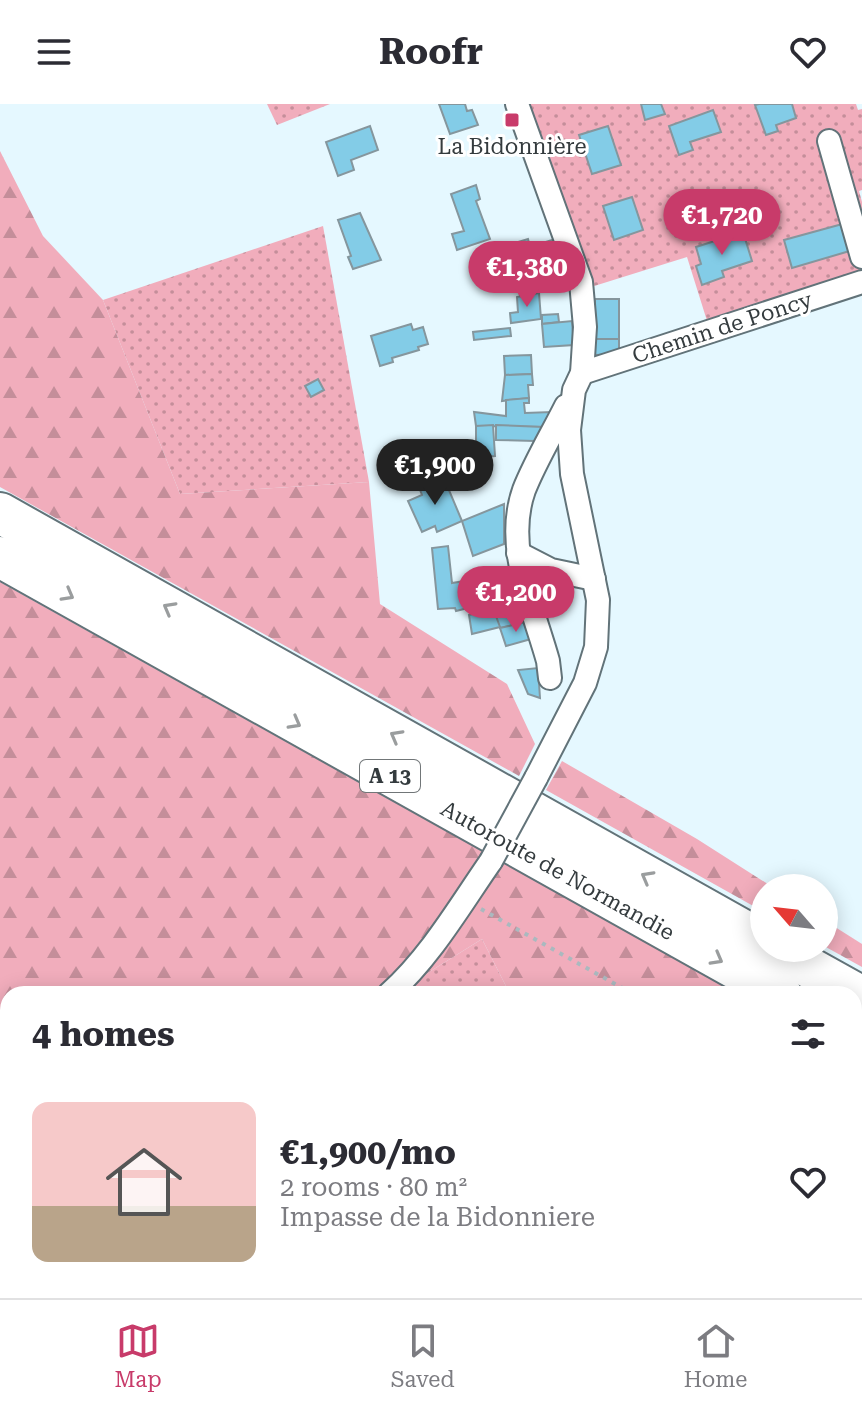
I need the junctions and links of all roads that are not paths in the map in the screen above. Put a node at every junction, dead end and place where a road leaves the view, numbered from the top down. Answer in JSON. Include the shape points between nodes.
{"nodes":[{"id":1,"x":517,"y":104,"type":"edge"},
{"id":2,"x":829,"y":141,"type":"dead end"},
{"id":3,"x":862,"y":257,"type":"edge"},
{"id":4,"x":862,"y":282,"type":"edge"},
{"id":5,"x":578,"y":382,"type":"junction"},
{"id":6,"x":0,"y":513,"type":"edge"},
{"id":7,"x":518,"y":553,"type":"junction"},
{"id":8,"x":0,"y":557,"type":"edge"},
{"id":9,"x":594,"y":579,"type":"junction"},
{"id":10,"x":550,"y":678,"type":"dead end"},
{"id":11,"x":750,"y":934,"type":"edge"},
{"id":12,"x":799,"y":962,"type":"edge"},
{"id":13,"x":397,"y":986,"type":"edge"},
{"id":14,"x":767,"y":986,"type":"edge"},
{"id":15,"x":842,"y":986,"type":"edge"}],
"edges":[{"from":1,"to":5,"type":"street","via":[[581,282],[585,327]]},
{"from":2,"to":3,"type":"street"},
{"from":4,"to":5,"type":"street","name":"Chemin de Poncy"},
{"from":5,"to":7,"type":"street","via":[[524,491],[517,518]]},
{"from":5,"to":9,"type":"street","via":[[569,430],[572,474]]},
{"from":11,"to":6,"type":"highway","name":"Autoroute de Normandie","number":"A 13","one_way":true},
{"from":7,"to":9,"type":"street","via":[[551,570]]},
{"from":7,"to":10,"type":"street"},
{"from":8,"to":14,"type":"highway","name":"Autoroute de Normandie","number":"A 13","one_way":true},
{"from":9,"to":13,"type":"street","bridge":true,"via":[[596,647],[585,683],[491,861],[419,964]]},
{"from":12,"to":15,"type":"highway"}]}
